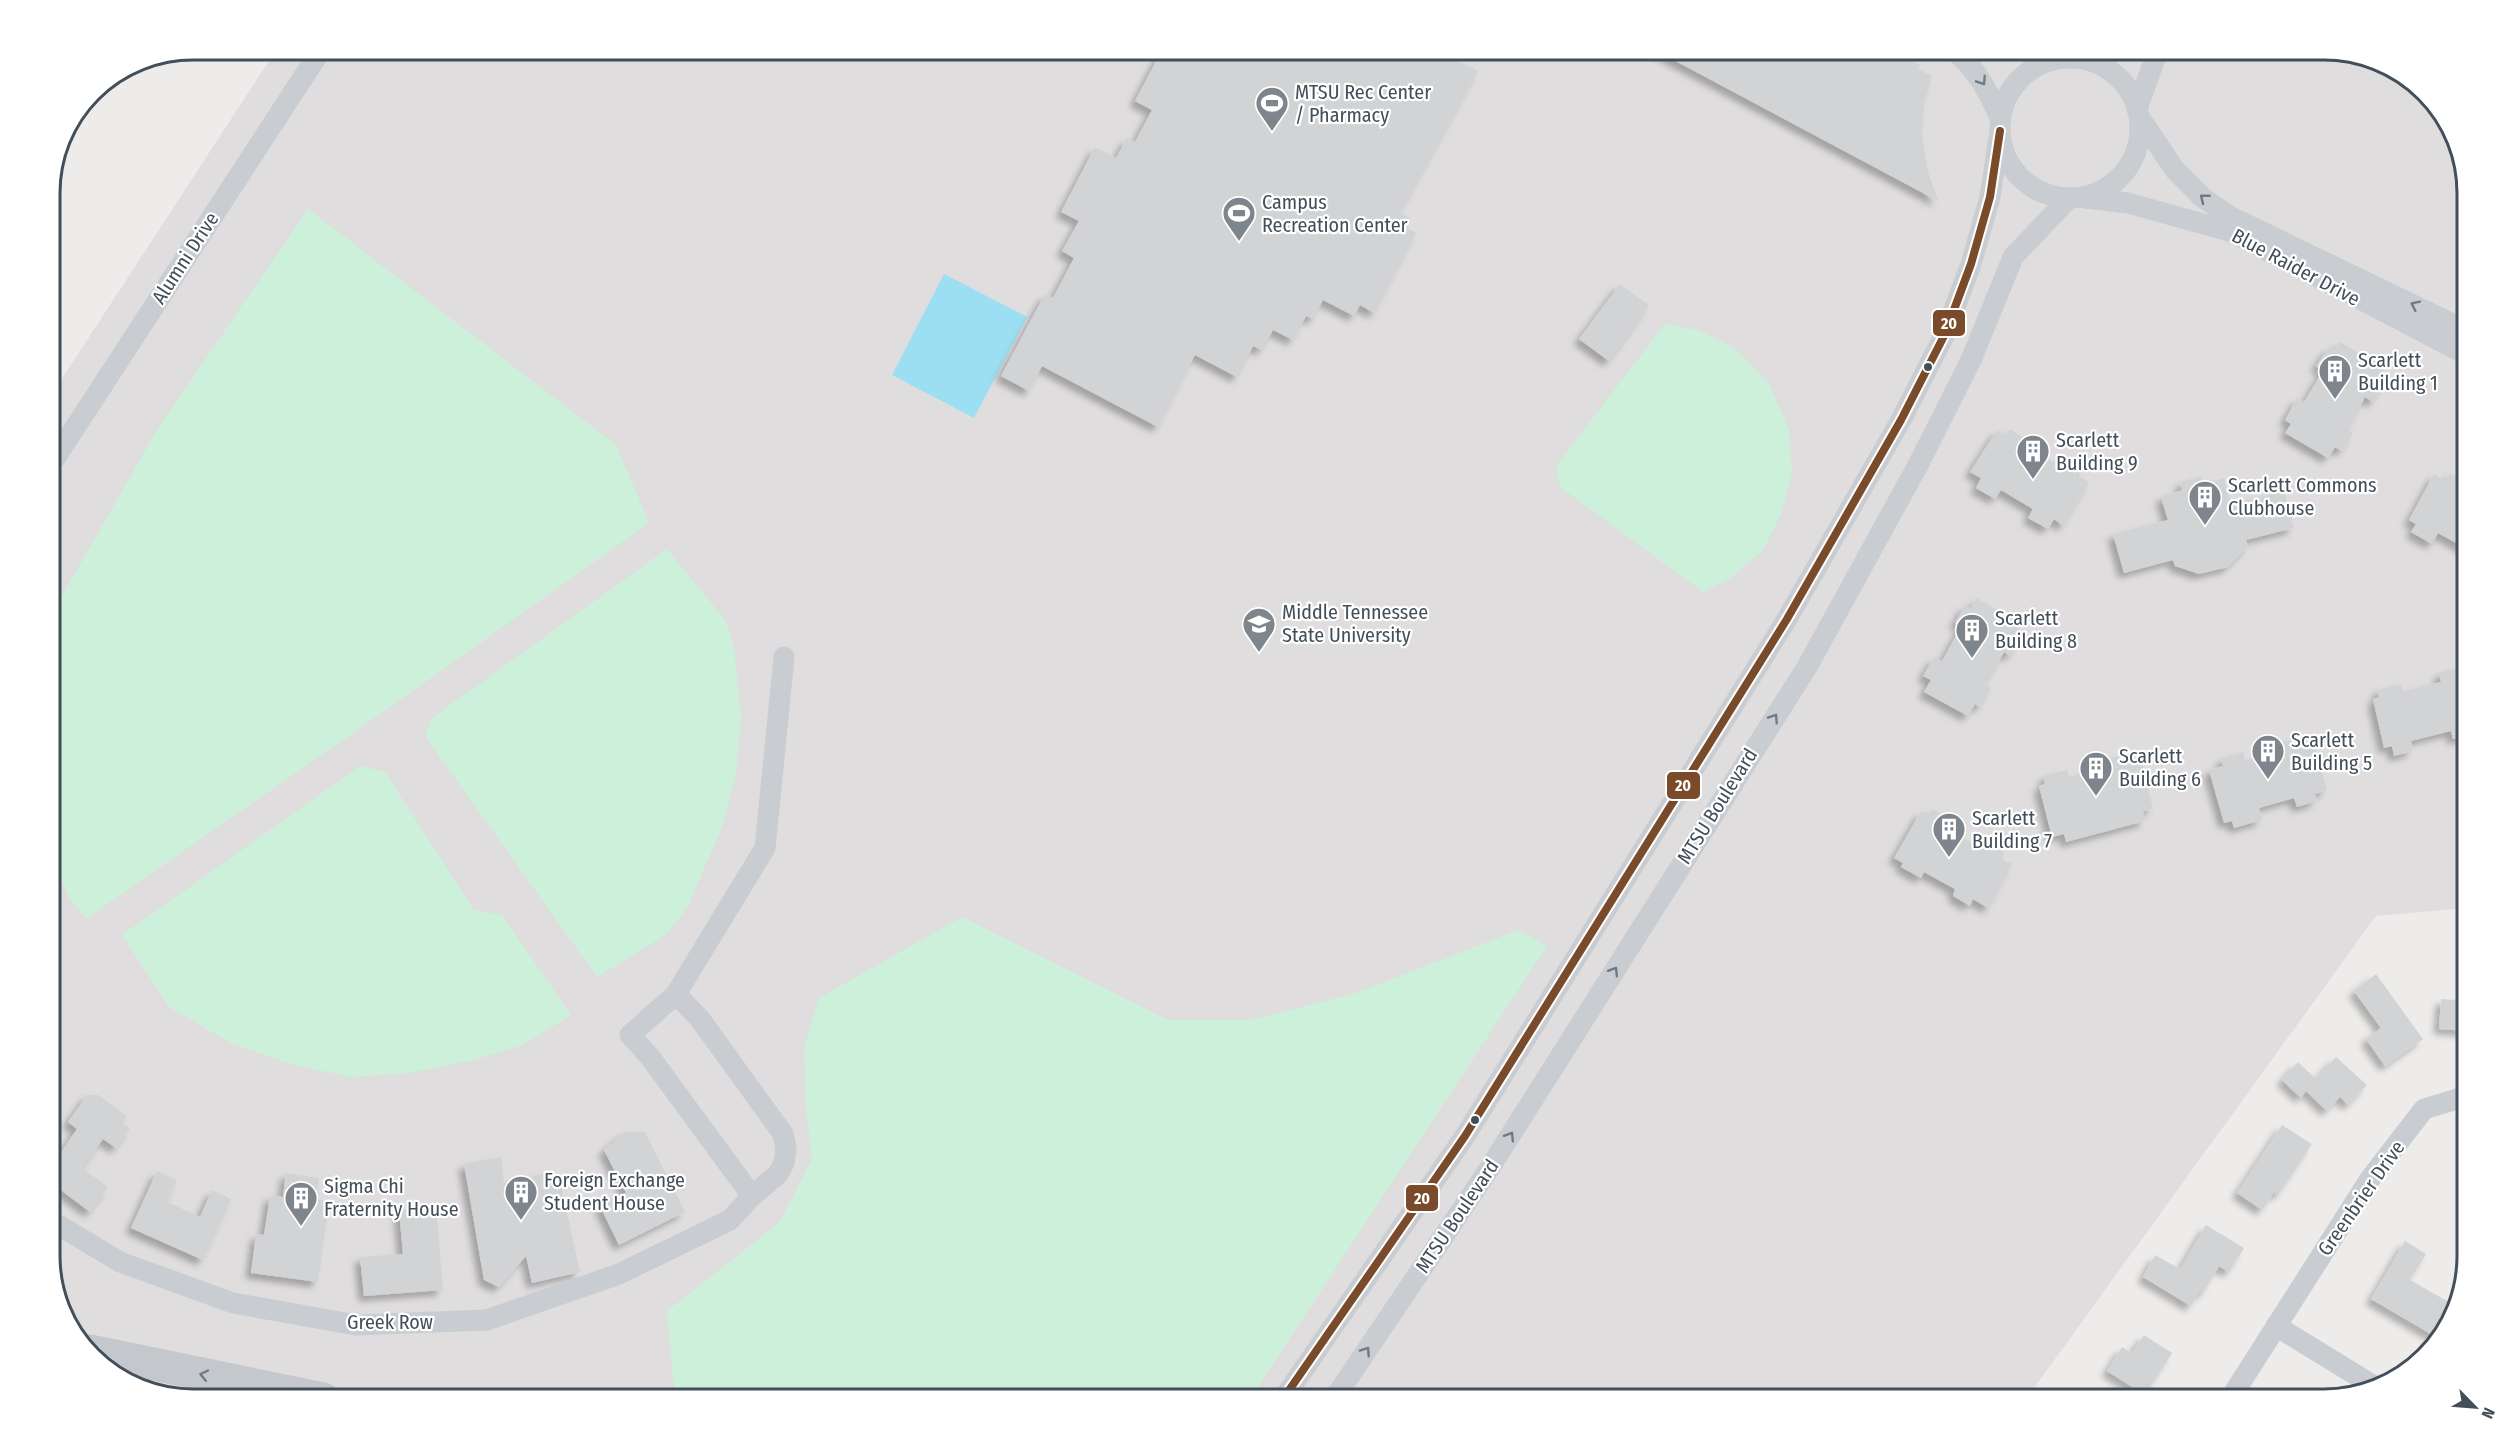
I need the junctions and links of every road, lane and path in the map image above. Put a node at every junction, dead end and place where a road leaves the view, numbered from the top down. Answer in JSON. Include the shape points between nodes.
{"nodes":[{"id":1,"x":314,"y":60,"type":"edge"},
{"id":2,"x":1966,"y":60,"type":"edge"},
{"id":3,"x":2057,"y":60,"type":"edge"},
{"id":4,"x":2087,"y":60,"type":"edge"},
{"id":5,"x":2155,"y":60,"type":"edge"},
{"id":6,"x":2139,"y":113,"type":"junction"},
{"id":7,"x":2001,"y":125,"type":"junction"},
{"id":8,"x":2075,"y":198,"type":"junction"},
{"id":9,"x":2457,"y":326,"type":"edge"},
{"id":10,"x":2457,"y":350,"type":"edge"},
{"id":11,"x":60,"y":451,"type":"edge"},
{"id":12,"x":784,"y":657,"type":"dead end"},
{"id":13,"x":676,"y":994,"type":"junction"},
{"id":14,"x":2457,"y":1099,"type":"edge"},
{"id":15,"x":752,"y":1196,"type":"junction"},
{"id":16,"x":60,"y":1226,"type":"edge"},
{"id":17,"x":2276,"y":1326,"type":"junction"},
{"id":18,"x":103,"y":1354,"type":"edge"},
{"id":19,"x":2367,"y":1381,"type":"edge"},
{"id":20,"x":271,"y":1389,"type":"edge"},
{"id":21,"x":1291,"y":1389,"type":"edge"},
{"id":22,"x":1341,"y":1389,"type":"edge"},
{"id":23,"x":2237,"y":1389,"type":"edge"}],
"edges":[{"from":1,"to":11,"type":"street","name":"Alumni Drive"},
{"from":2,"to":7,"type":"street","one_way":true,"via":[[1988,91]]},
{"from":3,"to":7,"type":"street","via":[[2030,71],[2017,83],[2007,98]]},
{"from":4,"to":6,"type":"street","via":[[2122,81]]},
{"from":5,"to":6,"type":"street"},
{"from":6,"to":8,"type":"street","via":[[2140,140],[2133,161],[2120,179],[2102,192]]},
{"from":9,"to":6,"type":"street","name":"Blue Raider Drive","one_way":true,"via":[[2229,216],[2202,197],[2175,170]]},
{"from":7,"to":8,"type":"street","via":[[2005,155],[2017,174],[2035,189],[2057,198]]},
{"from":7,"to":21,"type":"street","name":"MTSU Boulevard","via":[[1990,197],[1971,264],[1945,334],[1901,420],[1787,619],[1465,1136]]},
{"from":8,"to":10,"type":"street","name":"Blue Raider Drive","via":[[2128,203],[2232,232]]},
{"from":22,"to":8,"type":"street","name":"MTSU Boulevard","one_way":true,"via":[[1489,1169],[1807,667],[1971,360],[2013,257]]},
{"from":12,"to":13,"type":"street","via":[[765,848]]},
{"from":13,"to":15,"type":"street","via":[[700,1019],[783,1134],[784,1163],[778,1174]]},
{"from":13,"to":15,"type":"street","via":[[630,1035]]},
{"from":14,"to":17,"type":"street","name":"Greenbrier Drive","via":[[2424,1109],[2370,1179]]},
{"from":15,"to":16,"type":"street","name":"Greek Row","via":[[730,1220],[619,1274],[487,1320],[356,1326],[233,1303],[120,1262]]},
{"from":17,"to":19,"type":"street"},
{"from":17,"to":23,"type":"street","name":"Greenbrier Drive"},
{"from":20,"to":18,"type":"main road","one_way":true}]}
